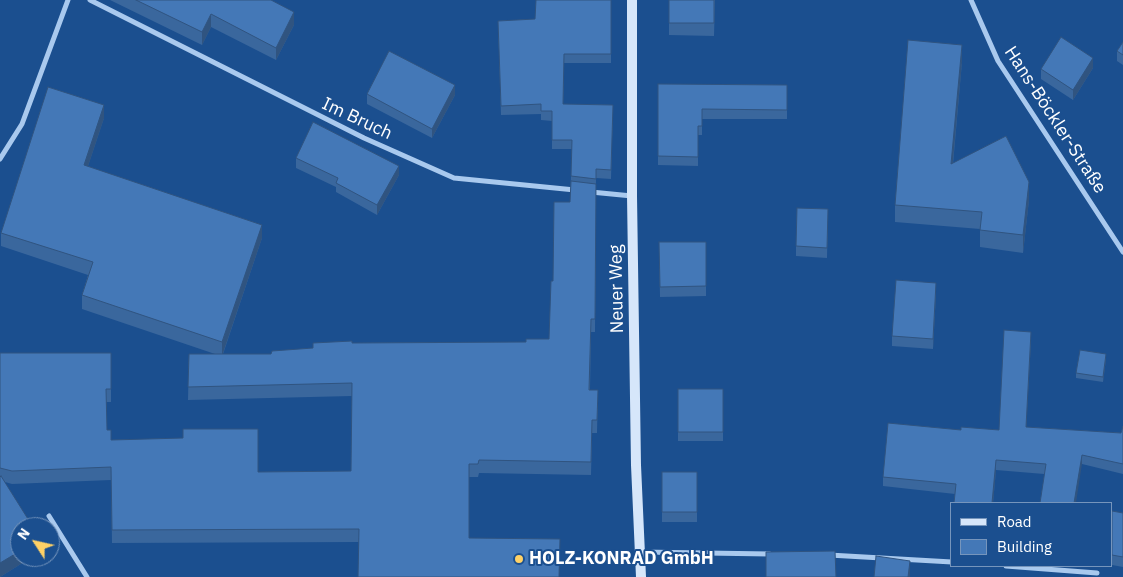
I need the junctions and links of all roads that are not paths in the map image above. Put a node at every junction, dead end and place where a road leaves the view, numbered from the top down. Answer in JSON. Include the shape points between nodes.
{"nodes":[{"id":1,"x":68,"y":0,"type":"edge"},
{"id":2,"x":90,"y":0,"type":"edge"},
{"id":3,"x":632,"y":0,"type":"edge"},
{"id":4,"x":971,"y":0,"type":"edge"},
{"id":5,"x":0,"y":159,"type":"edge"},
{"id":6,"x":632,"y":196,"type":"junction"},
{"id":7,"x":1123,"y":252,"type":"edge"},
{"id":8,"x":49,"y":516,"type":"dead end"},
{"id":9,"x":641,"y":552,"type":"junction"},
{"id":10,"x":780,"y":554,"type":"edge"},
{"id":11,"x":820,"y":554,"type":"edge"},
{"id":12,"x":950,"y":562,"type":"edge"},
{"id":13,"x":1019,"y":567,"type":"edge"},
{"id":14,"x":1096,"y":573,"type":"dead end"},
{"id":15,"x":87,"y":577,"type":"edge"},
{"id":16,"x":641,"y":577,"type":"edge"}],
"edges":[{"from":1,"to":5,"type":"street","via":[[22,124]]},
{"from":2,"to":6,"type":"street","name":"Im Bruch","via":[[364,138],[454,178]]},
{"from":3,"to":6,"type":"street","name":"Neuer Weg"},
{"from":4,"to":7,"type":"street","name":"Hans-Böckler-Straße","via":[[998,61]]},
{"from":6,"to":9,"type":"street","name":"Neuer Weg","via":[[636,465]]},
{"from":8,"to":15,"type":"street"},
{"from":9,"to":10,"type":"street"},
{"from":9,"to":16,"type":"street","name":"Neuer Weg"},
{"from":11,"to":12,"type":"street"},
{"from":13,"to":14,"type":"street"}]}
